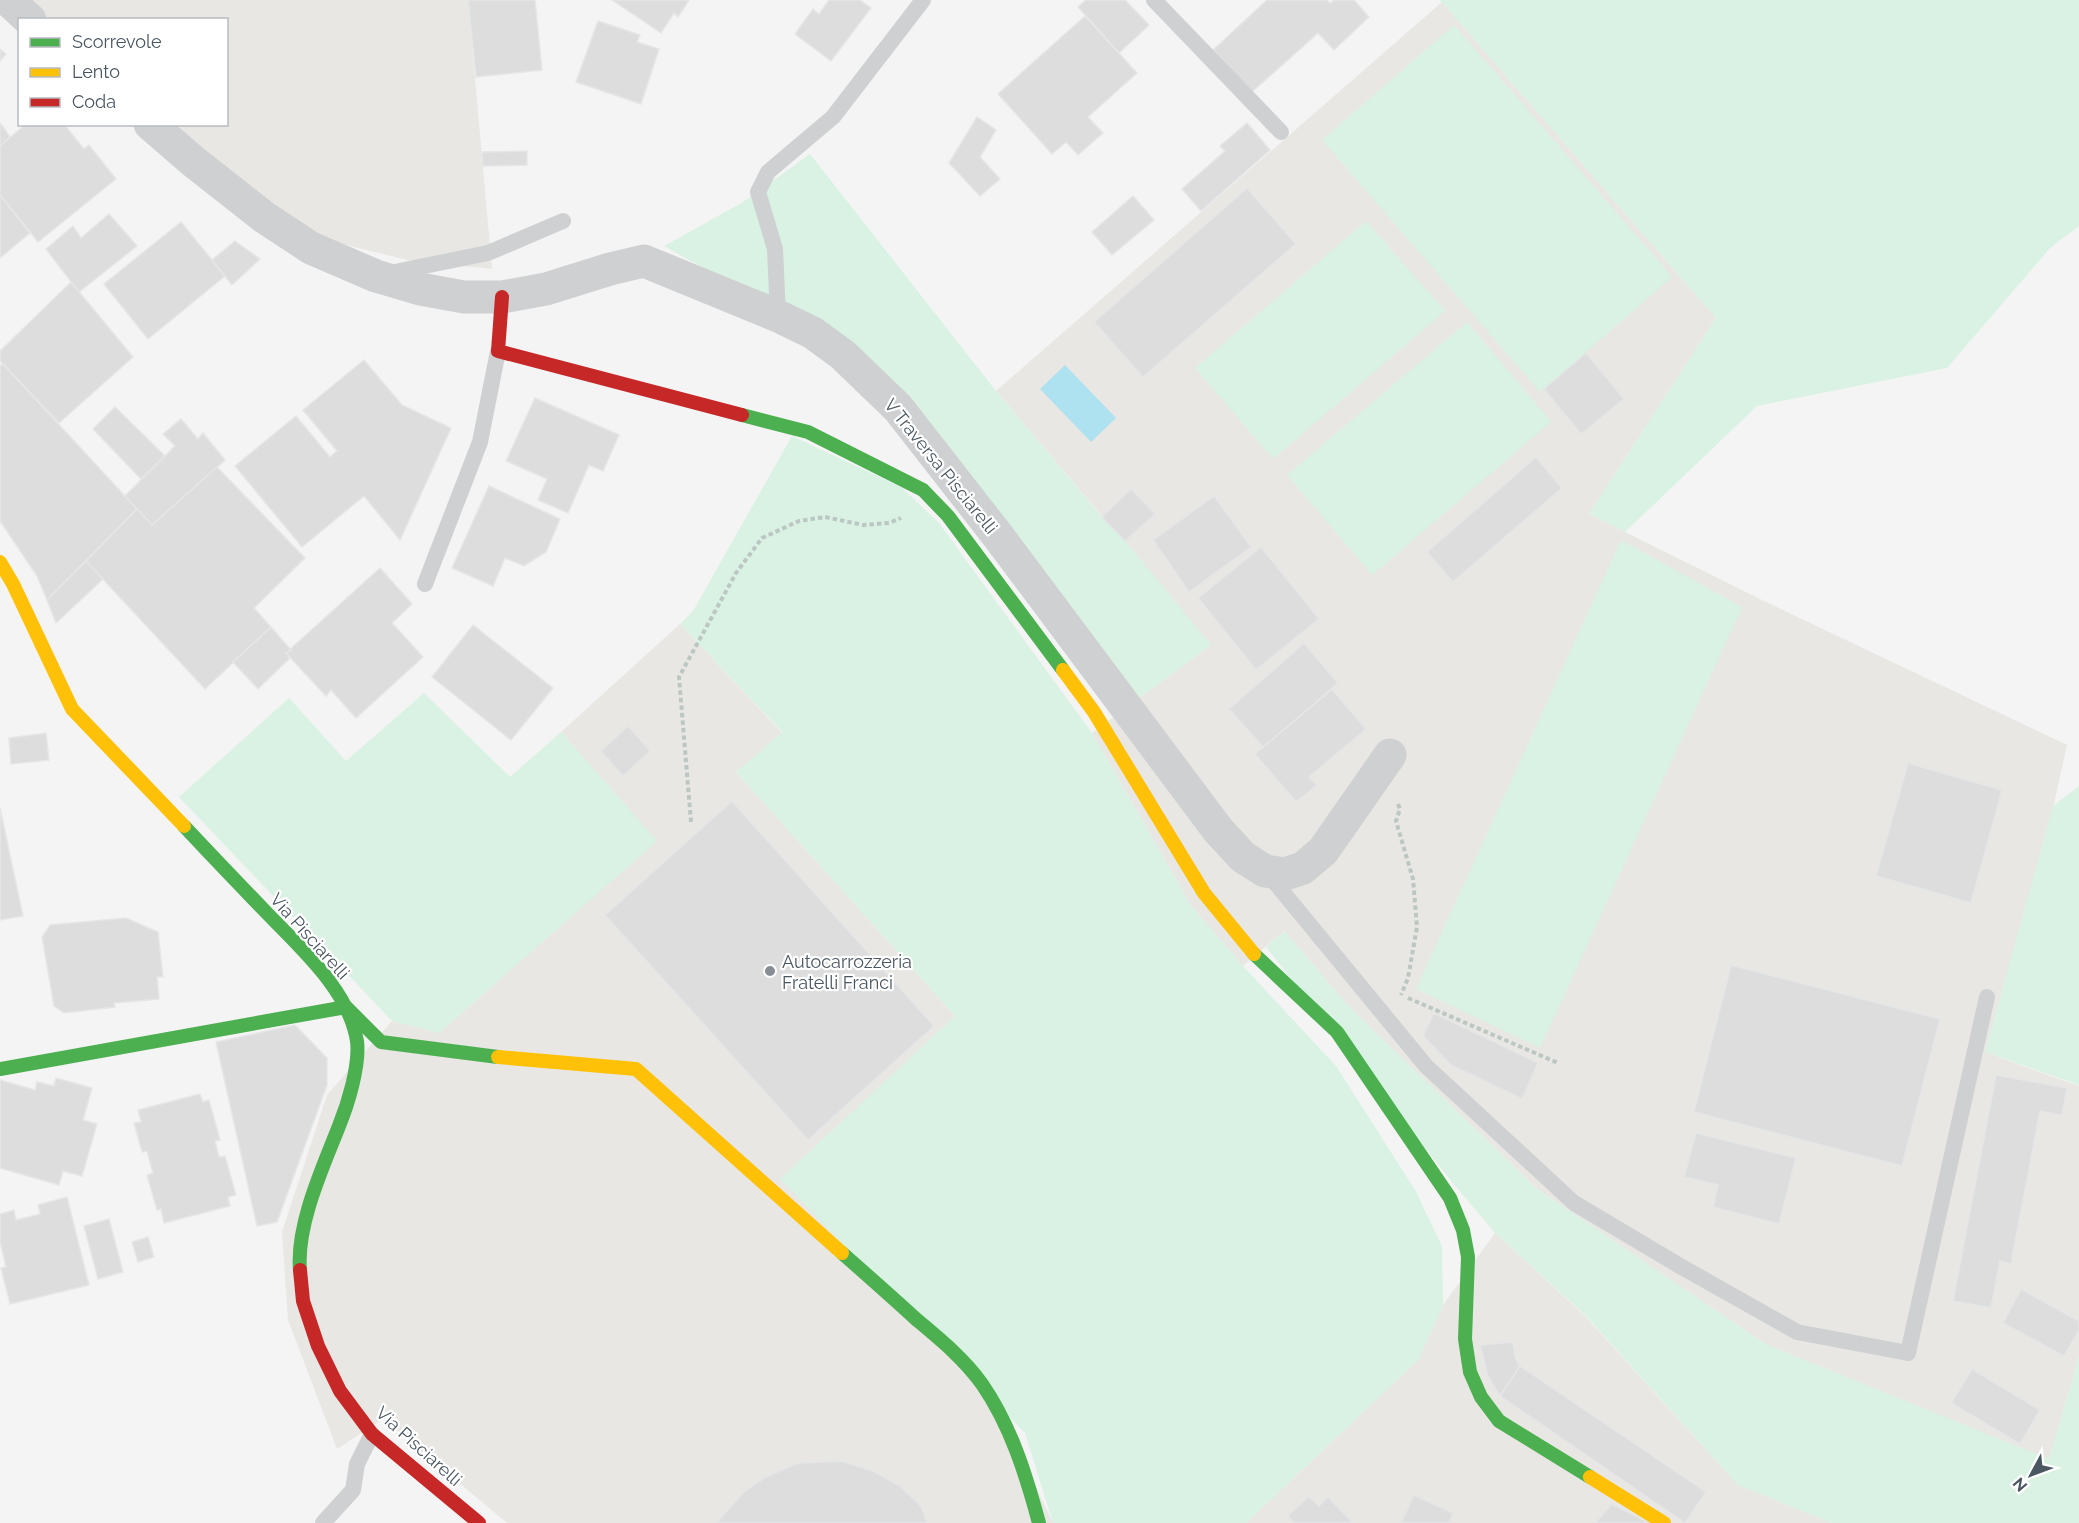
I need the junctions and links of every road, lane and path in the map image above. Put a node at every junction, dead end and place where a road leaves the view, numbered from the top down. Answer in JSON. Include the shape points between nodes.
{"nodes":[{"id":1,"x":8,"y":0,"type":"edge"},
{"id":2,"x":923,"y":0,"type":"edge"},
{"id":3,"x":1154,"y":0,"type":"edge"},
{"id":4,"x":28,"y":18,"type":"edge"},
{"id":5,"x":152,"y":126,"type":"edge"},
{"id":6,"x":1281,"y":132,"type":"dead end"},
{"id":7,"x":563,"y":221,"type":"dead end"},
{"id":8,"x":376,"y":276,"type":"junction"},
{"id":9,"x":502,"y":297,"type":"junction"},
{"id":10,"x":778,"y":316,"type":"junction"},
{"id":11,"x":498,"y":351,"type":"junction"},
{"id":12,"x":923,"y":490,"type":"junction"},
{"id":13,"x":0,"y":562,"type":"edge"},
{"id":14,"x":426,"y":584,"type":"dead end"},
{"id":15,"x":1386,"y":760,"type":"joint"},
{"id":16,"x":691,"y":822,"type":"dead end"},
{"id":17,"x":1265,"y":871,"type":"junction"},
{"id":18,"x":1987,"y":997,"type":"dead end"},
{"id":19,"x":346,"y":1007,"type":"junction"},
{"id":20,"x":1558,"y":1063,"type":"dead end"},
{"id":21,"x":0,"y":1069,"type":"edge"},
{"id":22,"x":372,"y":1434,"type":"junction"},
{"id":23,"x":323,"y":1523,"type":"edge"},
{"id":24,"x":479,"y":1523,"type":"edge"},
{"id":25,"x":1039,"y":1523,"type":"edge"},
{"id":26,"x":1664,"y":1523,"type":"edge"}],
"edges":[{"from":1,"to":4,"type":"street"},
{"from":2,"to":10,"type":"lane","via":[[833,117],[768,172],[758,192],[775,249]]},
{"from":3,"to":6,"type":"lane"},
{"from":5,"to":8,"type":"street","name":"V Traversa Pisciarelli","via":[[264,217],[311,248]]},
{"from":7,"to":8,"type":"lane","via":[[488,253]]},
{"from":8,"to":9,"type":"street","name":"V Traversa Pisciarelli","via":[[464,297]]},
{"from":9,"to":10,"type":"street","name":"V Traversa Pisciarelli","via":[[546,290],[644,261]]},
{"from":9,"to":11,"type":"street"},
{"from":10,"to":17,"type":"street","name":"V Traversa Pisciarelli","via":[[813,333],[843,355],[898,408],[1218,830],[1243,857]]},
{"from":11,"to":12,"type":"street","via":[[808,432]]},
{"from":11,"to":14,"type":"lane","via":[[480,442]]},
{"from":12,"to":16,"type":"path","via":[[906,516],[889,523],[862,525],[825,517],[799,521],[762,538],[736,573],[679,677]]},
{"from":12,"to":26,"type":"street","via":[[948,516],[1094,712],[1204,892],[1259,960],[1337,1032],[1450,1198],[1463,1230],[1468,1257],[1465,1339],[1470,1372],[1499,1421]]},
{"from":13,"to":19,"type":"street","name":"Via Pisciarelli","via":[[72,709],[319,968]]},
{"from":15,"to":17,"type":"street","via":[[1323,851],[1303,868],[1285,874]]},
{"from":15,"to":20,"type":"path","via":[[1400,809],[1396,821],[1413,879],[1417,927],[1401,995]]},
{"from":17,"to":18,"type":"lane","via":[[1426,1066],[1574,1203],[1797,1332],[1908,1353]]},
{"from":19,"to":21,"type":"street"},
{"from":19,"to":22,"type":"street","name":"Via Pisciarelli","via":[[357,1042],[354,1076],[348,1103],[311,1198],[298,1257],[303,1301],[318,1346],[340,1391]]},
{"from":19,"to":25,"type":"street","via":[[381,1042],[636,1069],[960,1357],[984,1388],[1005,1428]]},
{"from":22,"to":23,"type":"lane","via":[[357,1464],[353,1490]]},
{"from":22,"to":24,"type":"street","name":"Via Pisciarelli"}]}
